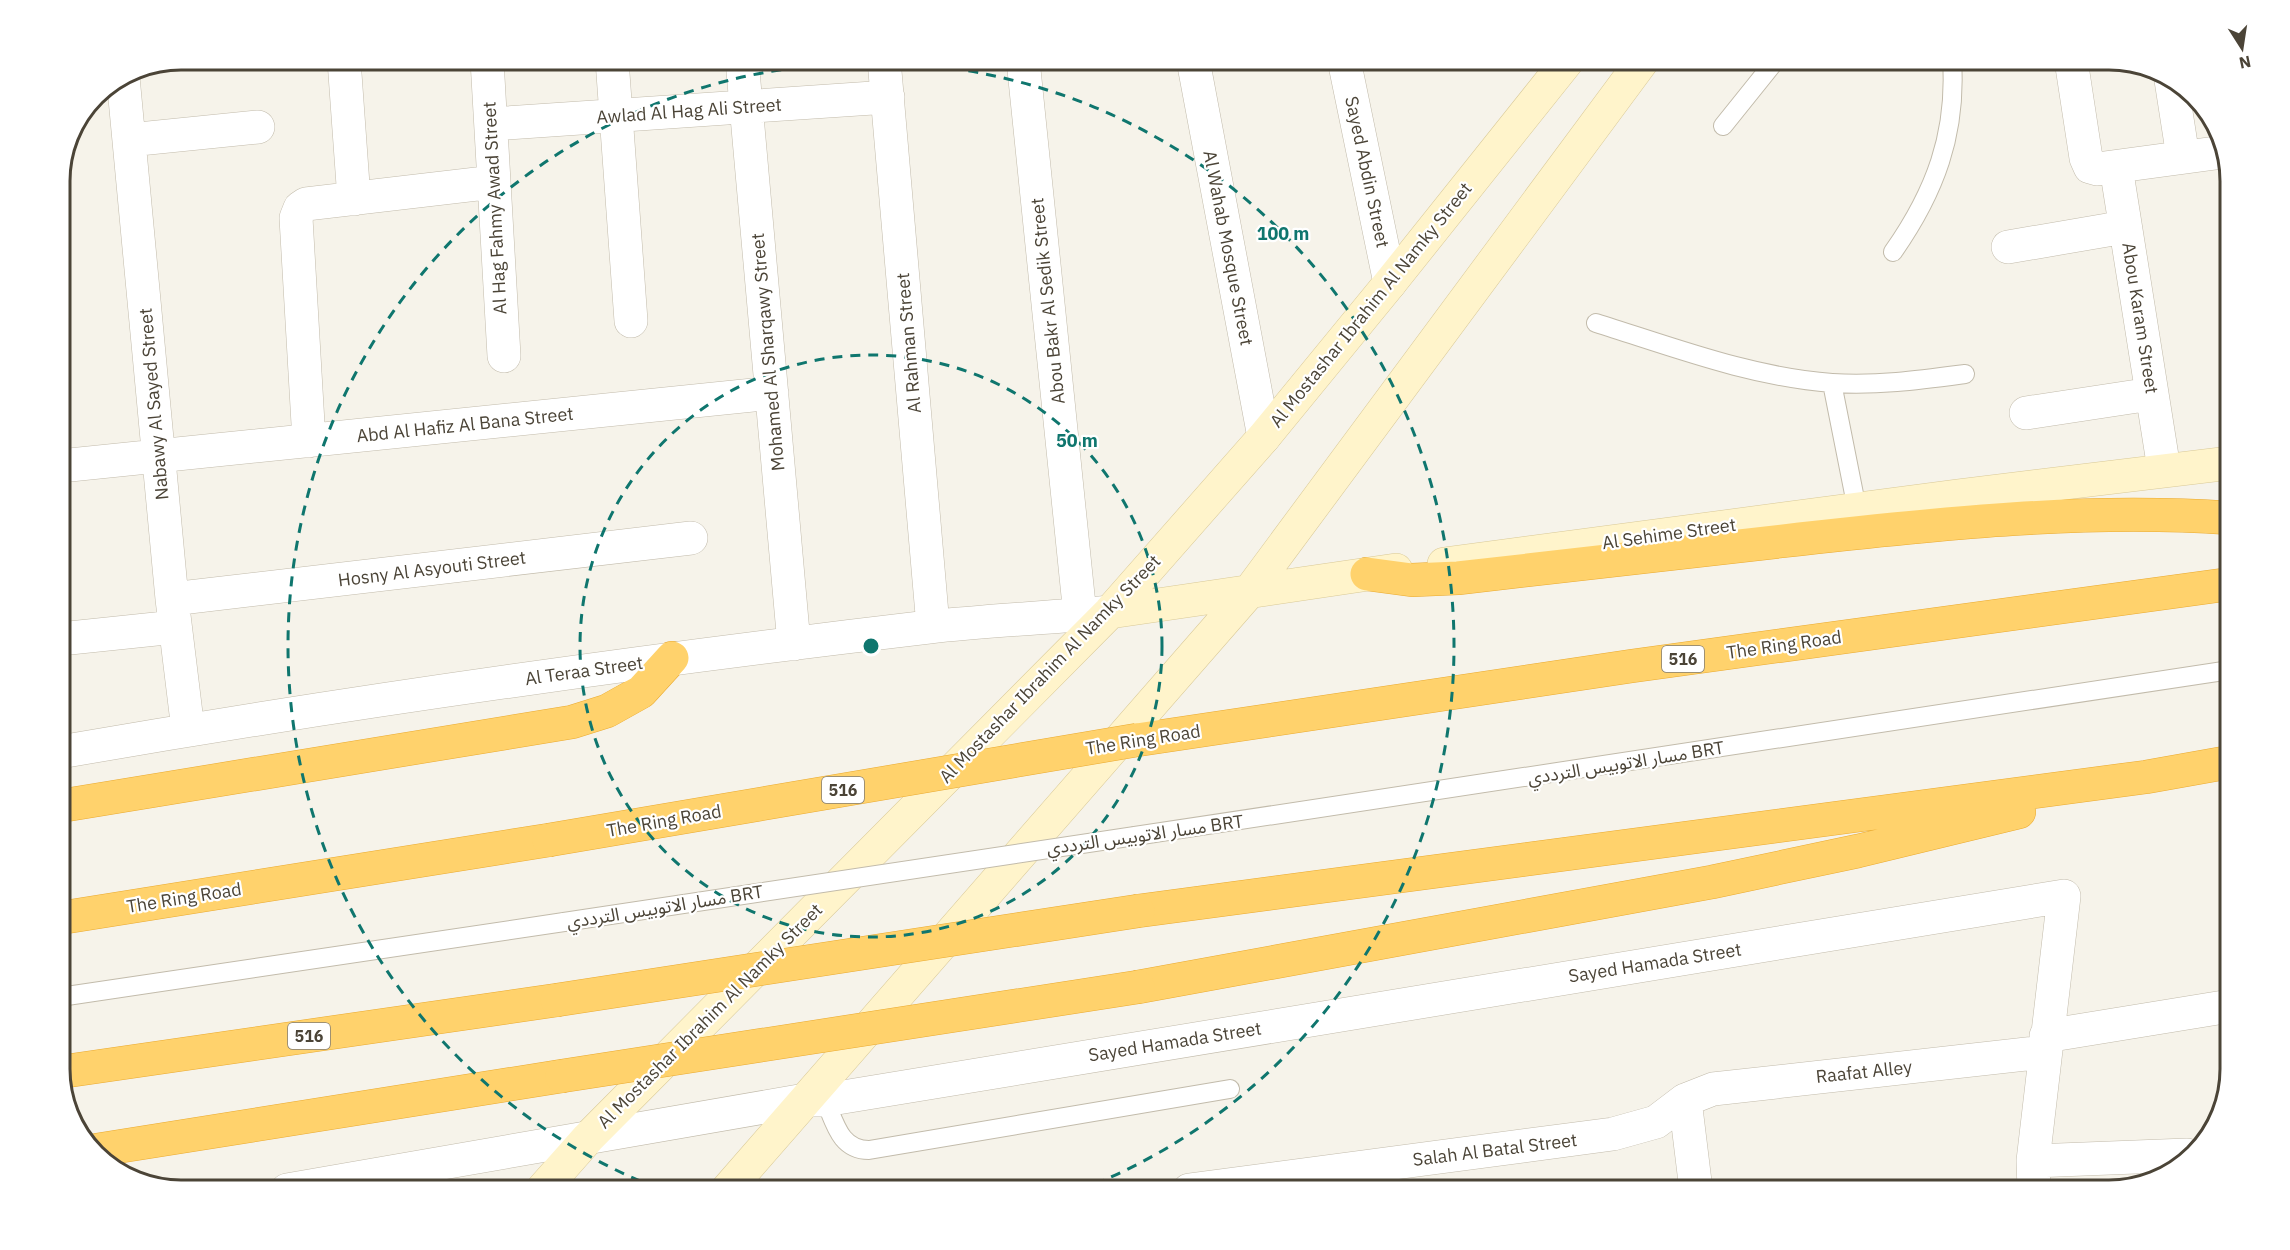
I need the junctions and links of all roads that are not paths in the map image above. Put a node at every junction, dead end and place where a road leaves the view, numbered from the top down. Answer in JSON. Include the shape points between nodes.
{"nodes":[{"id":1,"x":345,"y":70,"type":"edge"},
{"id":2,"x":488,"y":70,"type":"edge"},
{"id":3,"x":613,"y":70,"type":"edge"},
{"id":4,"x":743,"y":70,"type":"edge"},
{"id":5,"x":885,"y":70,"type":"edge"},
{"id":6,"x":1024,"y":70,"type":"edge"},
{"id":7,"x":1195,"y":70,"type":"edge"},
{"id":8,"x":1346,"y":70,"type":"edge"},
{"id":9,"x":1560,"y":70,"type":"edge"},
{"id":10,"x":1632,"y":70,"type":"edge"},
{"id":11,"x":1768,"y":70,"type":"edge"},
{"id":12,"x":1952,"y":70,"type":"edge"},
{"id":13,"x":2072,"y":70,"type":"edge"},
{"id":14,"x":124,"y":86,"type":"edge"},
{"id":15,"x":2173,"y":91,"type":"edge"},
{"id":16,"x":888,"y":97,"type":"junction"},
{"id":17,"x":746,"y":107,"type":"junction"},
{"id":18,"x":616,"y":116,"type":"junction"},
{"id":19,"x":491,"y":124,"type":"junction"},
{"id":20,"x":1723,"y":126,"type":"dead end"},
{"id":21,"x":258,"y":127,"type":"dead end"},
{"id":22,"x":129,"y":140,"type":"junction"},
{"id":23,"x":2216,"y":153,"type":"edge"},
{"id":24,"x":2183,"y":158,"type":"junction"},
{"id":25,"x":2116,"y":166,"type":"junction"},
{"id":26,"x":494,"y":182,"type":"junction"},
{"id":27,"x":354,"y":199,"type":"junction"},
{"id":28,"x":2125,"y":227,"type":"junction"},
{"id":29,"x":2008,"y":248,"type":"dead end"},
{"id":30,"x":1893,"y":252,"type":"dead end"},
{"id":31,"x":1390,"y":283,"type":"junction"},
{"id":32,"x":631,"y":321,"type":"dead end"},
{"id":33,"x":1596,"y":323,"type":"dead end"},
{"id":34,"x":504,"y":356,"type":"dead end"},
{"id":35,"x":1965,"y":374,"type":"dead end"},
{"id":36,"x":1832,"y":383,"type":"junction"},
{"id":37,"x":772,"y":393,"type":"junction"},
{"id":38,"x":2151,"y":394,"type":"junction"},
{"id":39,"x":2026,"y":413,"type":"dead end"},
{"id":40,"x":1264,"y":437,"type":"junction"},
{"id":41,"x":309,"y":441,"type":"junction"},
{"id":42,"x":159,"y":456,"type":"junction"},
{"id":43,"x":2219,"y":464,"type":"edge"},
{"id":44,"x":71,"y":465,"type":"edge"},
{"id":45,"x":2164,"y":469,"type":"junction"},
{"id":46,"x":1857,"y":509,"type":"junction"},
{"id":47,"x":2219,"y":518,"type":"edge"},
{"id":48,"x":691,"y":538,"type":"dead end"},
{"id":49,"x":1367,"y":574,"type":"junction"},
{"id":50,"x":2219,"y":585,"type":"edge"},
{"id":51,"x":1249,"y":592,"type":"junction"},
{"id":52,"x":173,"y":613,"type":"junction"},
{"id":53,"x":1095,"y":613,"type":"junction"},
{"id":54,"x":933,"y":626,"type":"junction"},
{"id":55,"x":71,"y":636,"type":"edge"},
{"id":56,"x":794,"y":644,"type":"junction"},
{"id":57,"x":672,"y":658,"type":"junction"},
{"id":58,"x":2220,"y":672,"type":"edge"},
{"id":59,"x":188,"y":730,"type":"junction"},
{"id":60,"x":71,"y":750,"type":"edge"},
{"id":61,"x":2220,"y":764,"type":"edge"},
{"id":62,"x":2145,"y":777,"type":"junction"},
{"id":63,"x":71,"y":804,"type":"edge"},
{"id":64,"x":71,"y":916,"type":"edge"},
{"id":65,"x":71,"y":995,"type":"edge"},
{"id":66,"x":2220,"y":1008,"type":"edge"},
{"id":67,"x":2045,"y":1044,"type":"junction"},
{"id":68,"x":71,"y":1070,"type":"edge"},
{"id":69,"x":1230,"y":1089,"type":"dead end"},
{"id":70,"x":815,"y":1100,"type":"junction"},
{"id":71,"x":1685,"y":1100,"type":"junction"},
{"id":72,"x":588,"y":1138,"type":"junction"},
{"id":73,"x":105,"y":1149,"type":"edge"},
{"id":74,"x":2171,"y":1160,"type":"edge"},
{"id":75,"x":2033,"y":1176,"type":"edge"},
{"id":76,"x":345,"y":1180,"type":"edge"},
{"id":77,"x":551,"y":1180,"type":"edge"},
{"id":78,"x":737,"y":1180,"type":"edge"},
{"id":79,"x":1265,"y":1180,"type":"edge"},
{"id":80,"x":1695,"y":1180,"type":"edge"}],
"edges":[{"from":1,"to":27,"type":"street"},
{"from":2,"to":19,"type":"street","name":"Al Hag Fahmy Awad Street"},
{"from":3,"to":18,"type":"street"},
{"from":4,"to":17,"type":"street","name":"Mohamed Al Sharqawy Street"},
{"from":5,"to":16,"type":"street","name":"Al Rahman Street"},
{"from":6,"to":53,"type":"street","name":"Abou Bakr Al Sedik Street"},
{"from":7,"to":40,"type":"street","name":"Al Wahab Mosque Street"},
{"from":8,"to":31,"type":"street","name":"Sayed Abdin Street"},
{"from":9,"to":31,"type":"street","name":"Al Mostashar Ibrahim Al Namky Street"},
{"from":10,"to":51,"type":"street"},
{"from":11,"to":20,"type":"lane"},
{"from":12,"to":30,"type":"lane","via":[[1951,119],[1943,155],[1914,222]]},
{"from":13,"to":25,"type":"street","via":[[2086,161],[2097,169]]},
{"from":14,"to":22,"type":"street","name":"Nabawy Al Sayed Street"},
{"from":15,"to":24,"type":"street"},
{"from":16,"to":17,"type":"street","name":"Awlad Al Hag Ali Street"},
{"from":16,"to":54,"type":"street","name":"Al Rahman Street"},
{"from":17,"to":18,"type":"street","name":"Awlad Al Hag Ali Street"},
{"from":17,"to":37,"type":"street","name":"Mohamed Al Sharqawy Street"},
{"from":18,"to":19,"type":"street","name":"Awlad Al Hag Ali Street"},
{"from":18,"to":32,"type":"street"},
{"from":19,"to":26,"type":"street","name":"Al Hag Fahmy Awad Street"},
{"from":21,"to":22,"type":"street"},
{"from":22,"to":42,"type":"street","name":"Nabawy Al Sayed Street"},
{"from":23,"to":24,"type":"street"},
{"from":24,"to":25,"type":"street"},
{"from":25,"to":28,"type":"street","name":"Abou Karam Street"},
{"from":26,"to":27,"type":"street"},
{"from":26,"to":34,"type":"street","name":"Al Hag Fahmy Awad Street"},
{"from":27,"to":41,"type":"street","via":[[306,204],[297,214]]},
{"from":28,"to":29,"type":"street"},
{"from":28,"to":38,"type":"street","name":"Abou Karam Street"},
{"from":31,"to":40,"type":"street","name":"Al Mostashar Ibrahim Al Namky Street"},
{"from":33,"to":36,"type":"lane","via":[[1734,366]]},
{"from":35,"to":36,"type":"lane","via":[[1876,384]]},
{"from":36,"to":46,"type":"lane"},
{"from":37,"to":41,"type":"street","name":"Abd Al Hafiz Al Bana Street"},
{"from":37,"to":56,"type":"street","name":"Mohamed Al Sharqawy Street"},
{"from":38,"to":39,"type":"street"},
{"from":38,"to":45,"type":"street","name":"Abou Karam Street"},
{"from":40,"to":53,"type":"street","name":"Al Mostashar Ibrahim Al Namky Street"},
{"from":41,"to":42,"type":"street","name":"Abd Al Hafiz Al Bana Street"},
{"from":42,"to":44,"type":"street","name":"Abd Al Hafiz Al Bana Street"},
{"from":42,"to":52,"type":"street","name":"Nabawy Al Sayed Street"},
{"from":43,"to":45,"type":"street","name":"Al Sehime Street"},
{"from":45,"to":46,"type":"street","name":"Al Sehime Street"},
{"from":46,"to":49,"type":"street","name":"Al Sehime Street"},
{"from":47,"to":49,"type":"highway","via":[[2124,515],[1942,523],[1458,579],[1412,580]]},
{"from":48,"to":52,"type":"street","name":"Hosny Al Asyouti Street"},
{"from":49,"to":51,"type":"street","name":"Al Sehime Street"},
{"from":50,"to":64,"type":"highway","name":"The Ring Road","number":"516","bridge":true,"via":[[1632,666],[1137,740]]},
{"from":51,"to":53,"type":"street","name":"Al Sehime Street"},
{"from":51,"to":70,"type":"street"},
{"from":52,"to":55,"type":"street","name":"Hosny Al Asyouti Street"},
{"from":52,"to":59,"type":"street","name":"Nabawy Al Sayed Street"},
{"from":53,"to":54,"type":"street","name":"Al Teraa Street"},
{"from":53,"to":72,"type":"street","name":"Al Mostashar Ibrahim Al Namky Street"},
{"from":54,"to":56,"type":"street","name":"Al Teraa Street"},
{"from":56,"to":57,"type":"street","name":"Al Teraa Street"},
{"from":57,"to":59,"type":"street","name":"Al Teraa Street"},
{"from":57,"to":63,"type":"highway","via":[[641,692],[607,711],[572,722]]},
{"from":58,"to":65,"type":"lane","name":"مسار الاتوبيس الترددي BRT","bridge":true},
{"from":59,"to":60,"type":"street","name":"Al Teraa Street"},
{"from":61,"to":62,"type":"highway","number":"516"},
{"from":62,"to":68,"type":"highway","number":"516","bridge":true,"via":[[1138,912]]},
{"from":62,"to":73,"type":"highway","number":"516","bridge":true,"via":[[2002,816],[1734,877],[1138,987]]},
{"from":66,"to":67,"type":"street","name":"Raafat Alley"},
{"from":67,"to":70,"type":"street","name":"Sayed Hamada Street","via":[[2064,896]]},
{"from":67,"to":71,"type":"street","name":"Raafat Alley","via":[[1713,1089]]},
{"from":67,"to":75,"type":"street"},
{"from":69,"to":70,"type":"lane","via":[[869,1150],[848,1145]]},
{"from":70,"to":72,"type":"street","name":"Sayed Hamada Street"},
{"from":70,"to":78,"type":"street"},
{"from":71,"to":79,"type":"street","name":"Salah Al Batal Street","via":[[1656,1122],[1613,1134]]},
{"from":71,"to":80,"type":"street"},
{"from":72,"to":76,"type":"street","name":"Sayed Hamada Street"},
{"from":72,"to":77,"type":"street","name":"Al Mostashar Ibrahim Al Namky Street"},
{"from":74,"to":75,"type":"street"}]}
